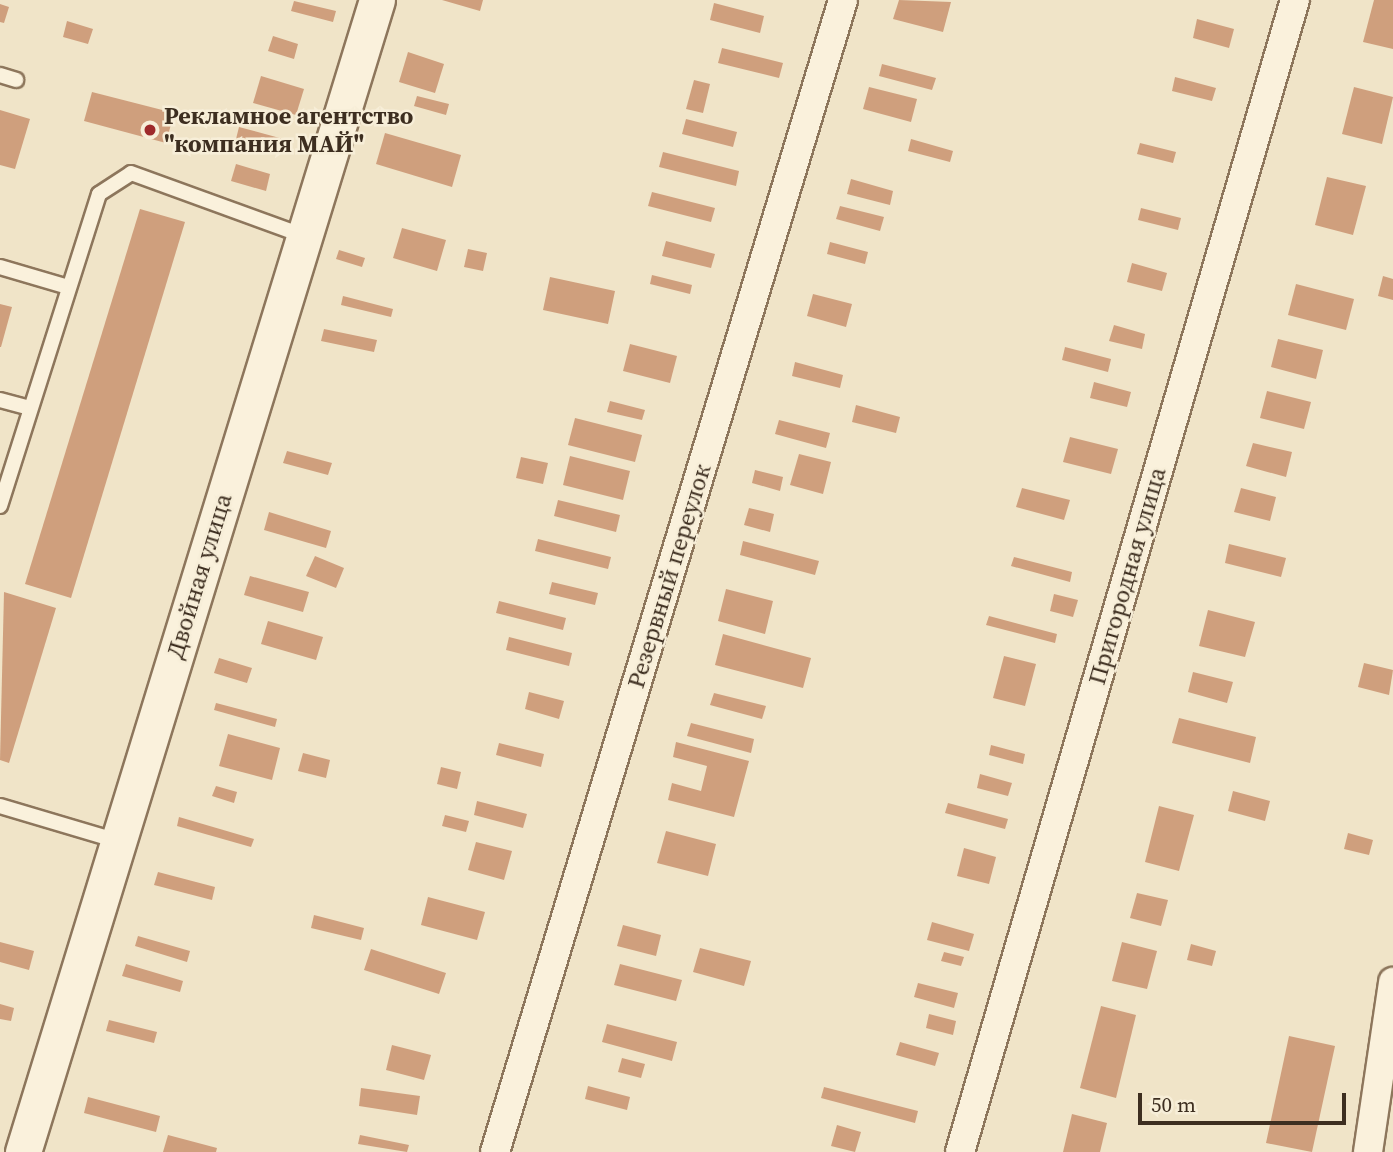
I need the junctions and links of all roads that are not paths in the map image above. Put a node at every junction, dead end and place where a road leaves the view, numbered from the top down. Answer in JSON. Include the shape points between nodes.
{"nodes":[{"id":1,"x":377,"y":0,"type":"edge"},
{"id":2,"x":843,"y":0,"type":"edge"},
{"id":3,"x":1296,"y":0,"type":"edge"},
{"id":4,"x":0,"y":75,"type":"edge"},
{"id":5,"x":16,"y":80,"type":"dead end"},
{"id":6,"x":304,"y":236,"type":"junction"},
{"id":7,"x":0,"y":267,"type":"edge"},
{"id":8,"x":68,"y":287,"type":"junction"},
{"id":9,"x":0,"y":400,"type":"edge"},
{"id":10,"x":29,"y":408,"type":"junction"},
{"id":11,"x":0,"y":506,"type":"edge"},
{"id":12,"x":0,"y":806,"type":"edge"},
{"id":13,"x":118,"y":841,"type":"junction"},
{"id":14,"x":1393,"y":982,"type":"edge"},
{"id":15,"x":23,"y":1152,"type":"edge"},
{"id":16,"x":495,"y":1152,"type":"edge"},
{"id":17,"x":960,"y":1152,"type":"edge"},
{"id":18,"x":1368,"y":1152,"type":"edge"}],
"edges":[{"from":1,"to":6,"type":"street","name":"Двойная улица"},
{"from":2,"to":16,"type":"street","name":"Резервный переулок"},
{"from":3,"to":17,"type":"street","name":"Пригородная улица"},
{"from":4,"to":5,"type":"lane"},
{"from":6,"to":8,"type":"lane","via":[[131,173],[99,194]]},
{"from":6,"to":13,"type":"street","name":"Двойная улица"},
{"from":7,"to":8,"type":"lane"},
{"from":8,"to":10,"type":"lane"},
{"from":9,"to":10,"type":"lane"},
{"from":10,"to":11,"type":"lane"},
{"from":12,"to":13,"type":"lane"},
{"from":13,"to":15,"type":"street","name":"Двойная улица"},
{"from":14,"to":18,"type":"street"}]}
